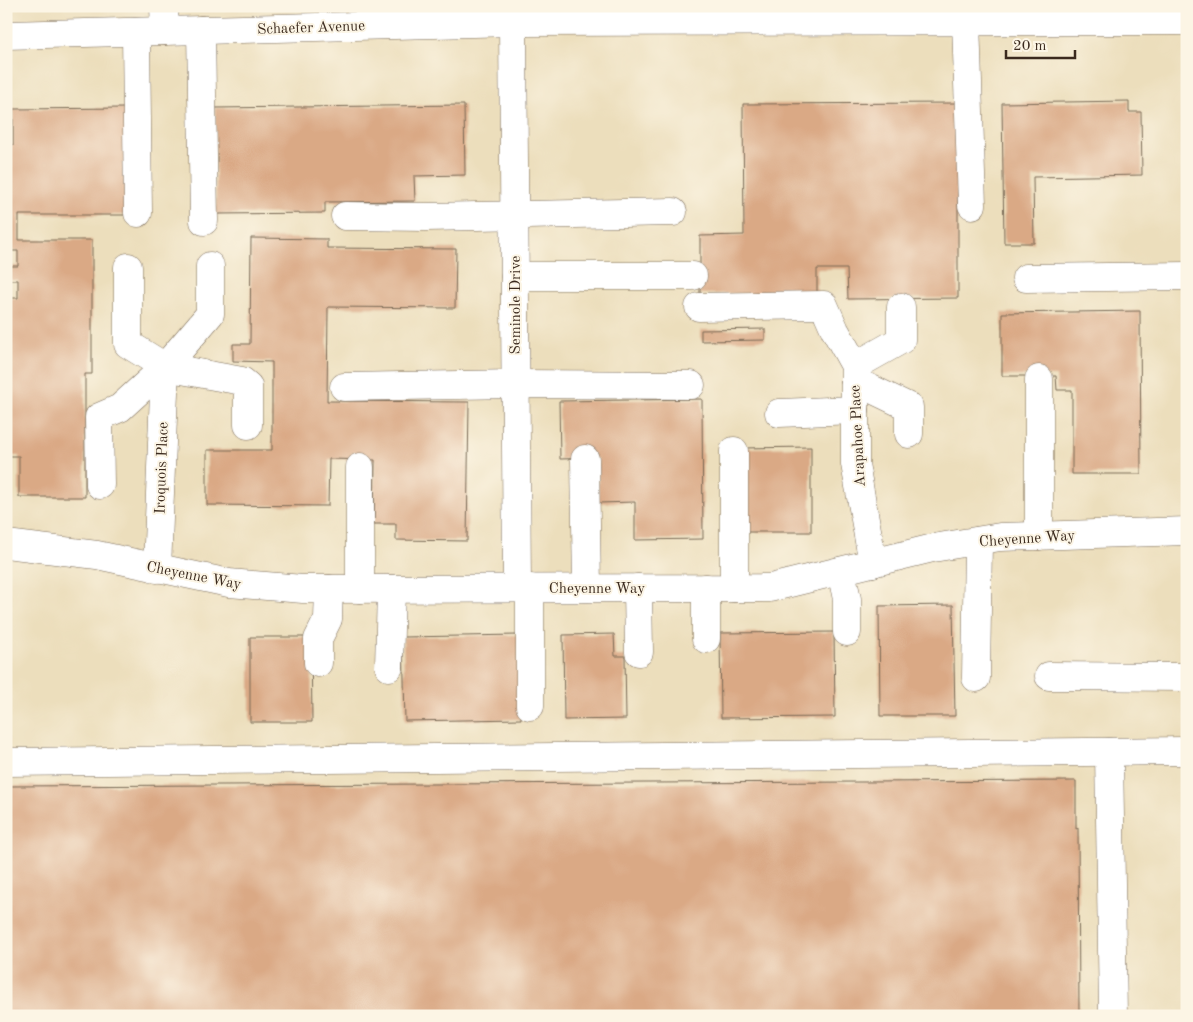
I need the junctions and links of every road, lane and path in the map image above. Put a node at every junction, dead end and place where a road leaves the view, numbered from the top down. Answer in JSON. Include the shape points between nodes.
{"nodes":[{"id":1,"x":752,"y":14,"type":"edge"},
{"id":2,"x":471,"y":15,"type":"edge"},
{"id":3,"x":165,"y":19,"type":"edge"},
{"id":4,"x":966,"y":21,"type":"junction"},
{"id":5,"x":1187,"y":21,"type":"edge"},
{"id":6,"x":513,"y":22,"type":"junction"},
{"id":7,"x":201,"y":30,"type":"junction"},
{"id":8,"x":136,"y":32,"type":"junction"},
{"id":9,"x":6,"y":35,"type":"edge"},
{"id":10,"x":972,"y":205,"type":"dead end"},
{"id":11,"x":673,"y":212,"type":"dead end"},
{"id":12,"x":138,"y":214,"type":"dead end"},
{"id":13,"x":514,"y":215,"type":"junction"},
{"id":14,"x":345,"y":216,"type":"dead end"},
{"id":15,"x":204,"y":221,"type":"dead end"},
{"id":16,"x":210,"y":266,"type":"dead end"},
{"id":17,"x":128,"y":267,"type":"dead end"},
{"id":18,"x":515,"y":276,"type":"junction"},
{"id":19,"x":693,"y":276,"type":"dead end"},
{"id":20,"x":1187,"y":276,"type":"edge"},
{"id":21,"x":1026,"y":278,"type":"dead end"},
{"id":22,"x":699,"y":307,"type":"dead end"},
{"id":23,"x":901,"y":307,"type":"dead end"},
{"id":24,"x":165,"y":367,"type":"junction"},
{"id":25,"x":855,"y":374,"type":"junction"},
{"id":26,"x":1039,"y":379,"type":"dead end"},
{"id":27,"x":515,"y":384,"type":"junction"},
{"id":28,"x":691,"y":385,"type":"dead end"},
{"id":29,"x":344,"y":387,"type":"dead end"},
{"id":30,"x":855,"y":410,"type":"junction"},
{"id":31,"x":779,"y":413,"type":"dead end"},
{"id":32,"x":248,"y":425,"type":"dead end"},
{"id":33,"x":909,"y":434,"type":"dead end"},
{"id":34,"x":734,"y":451,"type":"dead end"},
{"id":35,"x":585,"y":459,"type":"dead end"},
{"id":36,"x":360,"y":467,"type":"dead end"},
{"id":37,"x":100,"y":485,"type":"dead end"},
{"id":38,"x":1187,"y":531,"type":"edge"},
{"id":39,"x":1039,"y":536,"type":"junction"},
{"id":40,"x":978,"y":541,"type":"junction"},
{"id":41,"x":6,"y":544,"type":"edge"},
{"id":42,"x":873,"y":564,"type":"junction"},
{"id":43,"x":158,"y":569,"type":"junction"},
{"id":44,"x":841,"y":571,"type":"junction"},
{"id":45,"x":523,"y":588,"type":"junction"},
{"id":46,"x":587,"y":588,"type":"junction"},
{"id":47,"x":638,"y":588,"type":"junction"},
{"id":48,"x":706,"y":588,"type":"junction"},
{"id":49,"x":734,"y":588,"type":"junction"},
{"id":50,"x":360,"y":589,"type":"junction"},
{"id":51,"x":391,"y":589,"type":"junction"},
{"id":52,"x":329,"y":590,"type":"junction"},
{"id":53,"x":847,"y":632,"type":"dead end"},
{"id":54,"x":706,"y":639,"type":"dead end"},
{"id":55,"x":639,"y":652,"type":"dead end"},
{"id":56,"x":318,"y":663,"type":"dead end"},
{"id":57,"x":389,"y":667,"type":"dead end"},
{"id":58,"x":1048,"y":676,"type":"dead end"},
{"id":59,"x":1187,"y":677,"type":"edge"},
{"id":60,"x":976,"y":678,"type":"dead end"},
{"id":61,"x":530,"y":706,"type":"dead end"},
{"id":62,"x":1187,"y":751,"type":"edge"},
{"id":63,"x":1109,"y":752,"type":"junction"},
{"id":64,"x":6,"y":762,"type":"edge"},
{"id":65,"x":1113,"y":1016,"type":"edge"}],
"edges":[{"from":1,"to":4,"type":"street","name":"Schaefer Avenue"},
{"from":1,"to":6,"type":"street","name":"Schaefer Avenue"},
{"from":2,"to":6,"type":"street","name":"Schaefer Avenue"},
{"from":2,"to":7,"type":"street","name":"Schaefer Avenue"},
{"from":3,"to":7,"type":"street","name":"Schaefer Avenue"},
{"from":3,"to":8,"type":"street","name":"Schaefer Avenue"},
{"from":4,"to":5,"type":"street","name":"Schaefer Avenue"},
{"from":4,"to":10,"type":"street"},
{"from":6,"to":13,"type":"street","name":"Seminole Drive"},
{"from":7,"to":15,"type":"street"},
{"from":8,"to":9,"type":"street","name":"Schaefer Avenue"},
{"from":8,"to":12,"type":"street"},
{"from":11,"to":13,"type":"street"},
{"from":13,"to":14,"type":"street"},
{"from":13,"to":18,"type":"street","name":"Seminole Drive"},
{"from":16,"to":24,"type":"street","via":[[210,314]]},
{"from":17,"to":24,"type":"street","via":[[128,344]]},
{"from":18,"to":19,"type":"street"},
{"from":18,"to":27,"type":"street","name":"Seminole Drive"},
{"from":20,"to":21,"type":"street"},
{"from":22,"to":25,"type":"street","via":[[824,305]]},
{"from":23,"to":25,"type":"street","via":[[901,340]]},
{"from":24,"to":32,"type":"street","via":[[242,381],[248,386]]},
{"from":24,"to":37,"type":"street","via":[[120,408],[99,417]]},
{"from":24,"to":43,"type":"street","name":"Iroquois Place"},
{"from":25,"to":30,"type":"street","name":"Arapahoe Place"},
{"from":25,"to":33,"type":"street","via":[[909,407]]},
{"from":26,"to":39,"type":"street"},
{"from":27,"to":28,"type":"street"},
{"from":27,"to":29,"type":"street"},
{"from":27,"to":45,"type":"street","name":"Seminole Drive"},
{"from":30,"to":31,"type":"street"},
{"from":30,"to":42,"type":"street","name":"Arapahoe Place","via":[[856,464]]},
{"from":34,"to":49,"type":"street"},
{"from":35,"to":46,"type":"street"},
{"from":36,"to":50,"type":"street"},
{"from":38,"to":39,"type":"street","name":"Cheyenne Way"},
{"from":39,"to":40,"type":"street","name":"Cheyenne Way"},
{"from":40,"to":42,"type":"street","name":"Cheyenne Way","via":[[933,548]]},
{"from":40,"to":60,"type":"street"},
{"from":41,"to":43,"type":"street","name":"Cheyenne Way","via":[[97,555]]},
{"from":42,"to":44,"type":"street","name":"Cheyenne Way"},
{"from":43,"to":52,"type":"street","name":"Cheyenne Way","via":[[228,583]]},
{"from":44,"to":49,"type":"street","name":"Cheyenne Way","via":[[770,588]]},
{"from":44,"to":53,"type":"street"},
{"from":45,"to":46,"type":"street","name":"Cheyenne Way"},
{"from":45,"to":51,"type":"street","name":"Cheyenne Way"},
{"from":45,"to":61,"type":"street","name":"Seminole Drive"},
{"from":46,"to":47,"type":"street","name":"Cheyenne Way"},
{"from":47,"to":48,"type":"street","name":"Cheyenne Way"},
{"from":47,"to":55,"type":"street"},
{"from":48,"to":49,"type":"street","name":"Cheyenne Way"},
{"from":48,"to":54,"type":"street"},
{"from":50,"to":51,"type":"street","name":"Cheyenne Way"},
{"from":50,"to":52,"type":"street","name":"Cheyenne Way"},
{"from":51,"to":57,"type":"street"},
{"from":52,"to":56,"type":"street","via":[[328,618],[318,639]]},
{"from":58,"to":59,"type":"street"},
{"from":62,"to":63,"type":"street"},
{"from":63,"to":64,"type":"street"},
{"from":63,"to":65,"type":"street"}]}
